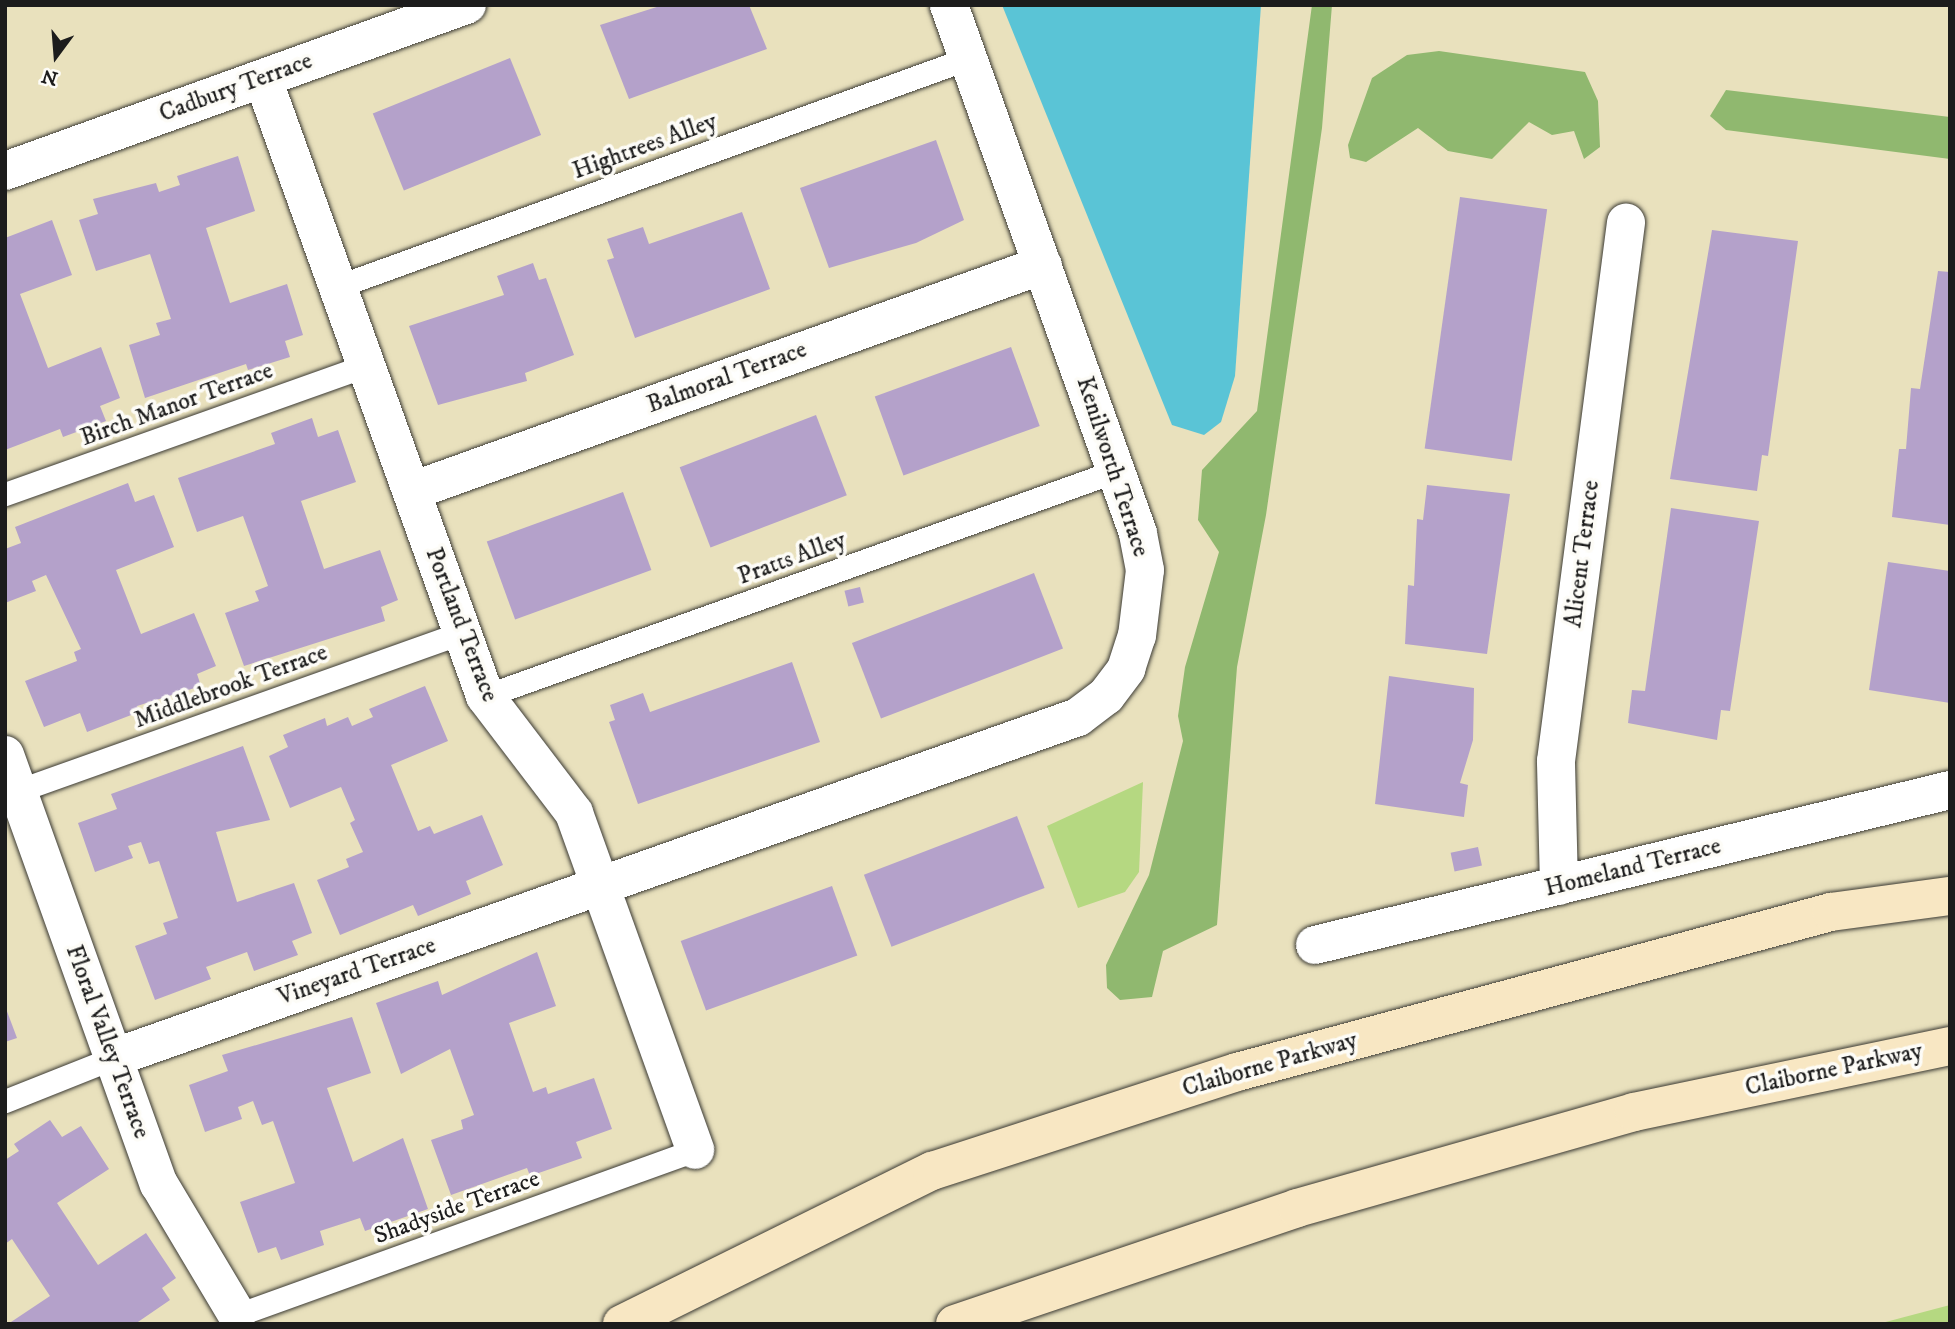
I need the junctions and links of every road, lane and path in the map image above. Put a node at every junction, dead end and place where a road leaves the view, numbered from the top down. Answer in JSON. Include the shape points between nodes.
{"nodes":[{"id":1,"x":467,"y":5,"type":"edge"},
{"id":2,"x":948,"y":5,"type":"edge"},
{"id":3,"x":969,"y":58,"type":"junction"},
{"id":4,"x":263,"y":79,"type":"junction"},
{"id":5,"x":5,"y":171,"type":"edge"},
{"id":6,"x":1626,"y":223,"type":"dead end"},
{"id":7,"x":1043,"y":265,"type":"junction"},
{"id":8,"x":339,"y":286,"type":"junction"},
{"id":9,"x":367,"y":365,"type":"junction"},
{"id":10,"x":1116,"y":471,"type":"junction"},
{"id":11,"x":412,"y":491,"type":"junction"},
{"id":12,"x":5,"y":494,"type":"edge"},
{"id":13,"x":462,"y":633,"type":"junction"},
{"id":14,"x":485,"y":696,"type":"junction"},
{"id":15,"x":9,"y":780,"type":"edge"},
{"id":16,"x":1950,"y":790,"type":"edge"},
{"id":17,"x":1559,"y":886,"type":"junction"},
{"id":18,"x":602,"y":887,"type":"junction"},
{"id":19,"x":1950,"y":897,"type":"edge"},
{"id":20,"x":1315,"y":945,"type":"dead end"},
{"id":21,"x":1950,"y":1046,"type":"edge"},
{"id":22,"x":113,"y":1058,"type":"junction"},
{"id":23,"x":5,"y":1101,"type":"edge"},
{"id":24,"x":695,"y":1150,"type":"joint"},
{"id":25,"x":235,"y":1319,"type":"edge"},
{"id":26,"x":622,"y":1324,"type":"edge"},
{"id":27,"x":955,"y":1324,"type":"edge"}],
"edges":[{"from":1,"to":4,"type":"street","name":"Cadbury Terrace"},
{"from":2,"to":3,"type":"street","name":"Kenilworth Terrace"},
{"from":3,"to":7,"type":"street","name":"Kenilworth Terrace"},
{"from":3,"to":8,"type":"lane","name":"Hightrees Alley"},
{"from":4,"to":5,"type":"street","name":"Cadbury Terrace"},
{"from":4,"to":8,"type":"street","name":"Portland Terrace"},
{"from":6,"to":17,"type":"street","name":"Alicent Terrace","via":[[1556,761]]},
{"from":7,"to":10,"type":"street","name":"Kenilworth Terrace"},
{"from":7,"to":11,"type":"street","name":"Balmoral Terrace"},
{"from":8,"to":9,"type":"street","name":"Portland Terrace"},
{"from":9,"to":11,"type":"street","name":"Portland Terrace"},
{"from":9,"to":12,"type":"lane","name":"Birch Manor Terrace"},
{"from":10,"to":14,"type":"lane","name":"Pratts Alley"},
{"from":10,"to":18,"type":"street","name":"Kenilworth Terrace","via":[[1145,570],[1137,636],[1126,669],[1106,696],[1078,717]]},
{"from":11,"to":13,"type":"street","name":"Portland Terrace"},
{"from":13,"to":14,"type":"street","name":"Portland Terrace"},
{"from":13,"to":15,"type":"lane","name":"Middlebrook Terrace"},
{"from":14,"to":18,"type":"street","name":"Portland Terrace","via":[[574,813]]},
{"from":15,"to":22,"type":"street","name":"Floral Valley Terrace"},
{"from":16,"to":17,"type":"street","name":"Homeland Terrace"},
{"from":17,"to":20,"type":"street","name":"Homeland Terrace"},
{"from":18,"to":22,"type":"street","name":"Vineyard Terrace"},
{"from":18,"to":24,"type":"street","name":"Portland Terrace"},
{"from":19,"to":26,"type":"main road","name":"Claiborne Parkway","via":[[1832,912],[1237,1072],[932,1171]]},
{"from":21,"to":27,"type":"main road","name":"Claiborne Parkway","via":[[1634,1112],[1297,1208]]},
{"from":22,"to":23,"type":"lane"},
{"from":22,"to":25,"type":"street","name":"Floral Valley Terrace","via":[[159,1184]]},
{"from":24,"to":25,"type":"lane","name":"Shadyside Terrace"}]}
